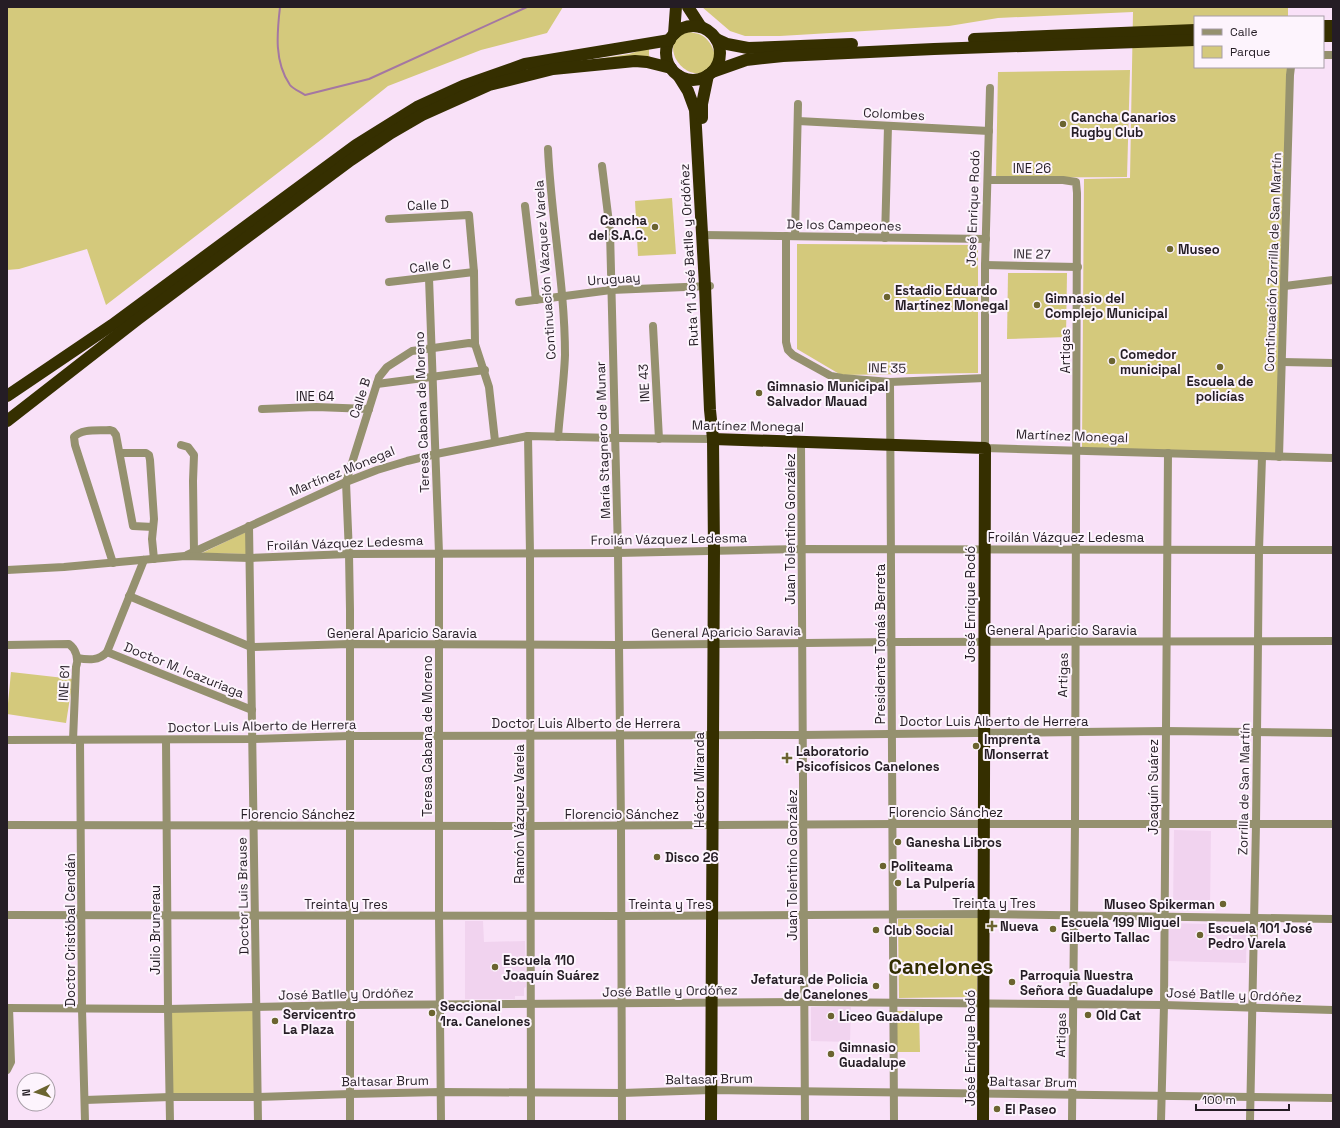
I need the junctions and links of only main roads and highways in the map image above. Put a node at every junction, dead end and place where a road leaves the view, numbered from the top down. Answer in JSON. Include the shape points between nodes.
{"nodes":[{"id":1,"x":676,"y":7,"type":"edge"},
{"id":2,"x":688,"y":7,"type":"edge"},
{"id":3,"x":701,"y":27,"type":"junction"},
{"id":4,"x":1194,"y":30,"type":"edge"},
{"id":5,"x":1151,"y":36,"type":"junction"},
{"id":6,"x":1170,"y":36,"type":"junction"},
{"id":7,"x":672,"y":37,"type":"junction"},
{"id":8,"x":716,"y":39,"type":"junction"},
{"id":9,"x":1194,"y":40,"type":"edge"},
{"id":10,"x":675,"y":72,"type":"junction"},
{"id":11,"x":710,"y":74,"type":"junction"},
{"id":12,"x":705,"y":235,"type":"junction"},
{"id":13,"x":7,"y":396,"type":"edge"},
{"id":14,"x":7,"y":421,"type":"edge"},
{"id":15,"x":716,"y":439,"type":"junction"},
{"id":16,"x":985,"y":448,"type":"joint"},
{"id":17,"x":711,"y":1121,"type":"edge"},
{"id":18,"x":983,"y":1121,"type":"edge"}],
"edges":[{"from":1,"to":7,"type":"highway"},
{"from":2,"to":3,"type":"highway"},
{"from":3,"to":7,"type":"highway","via":[[686,27]]},
{"from":3,"to":8,"type":"highway"},
{"from":4,"to":6,"type":"highway"},
{"from":5,"to":6,"type":"highway"},
{"from":5,"to":8,"type":"highway","via":[[770,48],[735,46]]},
{"from":5,"to":11,"type":"highway","via":[[783,56],[746,60]]},
{"from":6,"to":9,"type":"highway"},
{"from":7,"to":10,"type":"highway","via":[[666,52]]},
{"from":7,"to":13,"type":"highway","via":[[526,64],[464,86],[417,107],[356,145],[112,325]]},
{"from":8,"to":11,"type":"highway","via":[[720,56]]},
{"from":10,"to":11,"type":"highway","via":[[684,78],[696,80]]},
{"from":10,"to":12,"type":"highway","name":"Ruta 11 José Batlle y Ordóñez","via":[[688,91],[695,110]]},
{"from":10,"to":14,"type":"highway","via":[[647,62],[635,61],[553,69],[489,85],[422,115],[351,160],[138,319]]},
{"from":11,"to":12,"type":"highway","name":"Ruta 11 José Batlle y Ordóñez","via":[[701,114]]},
{"from":12,"to":15,"type":"highway","name":"Ruta 11 José Batlle y Ordóñez","via":[[710,410]]},
{"from":15,"to":16,"type":"highway","name":"Martínez Monegal"},
{"from":15,"to":17,"type":"highway","name":"Héctor Miranda"},
{"from":16,"to":18,"type":"highway","name":"José Enrique Rodó"}]}
